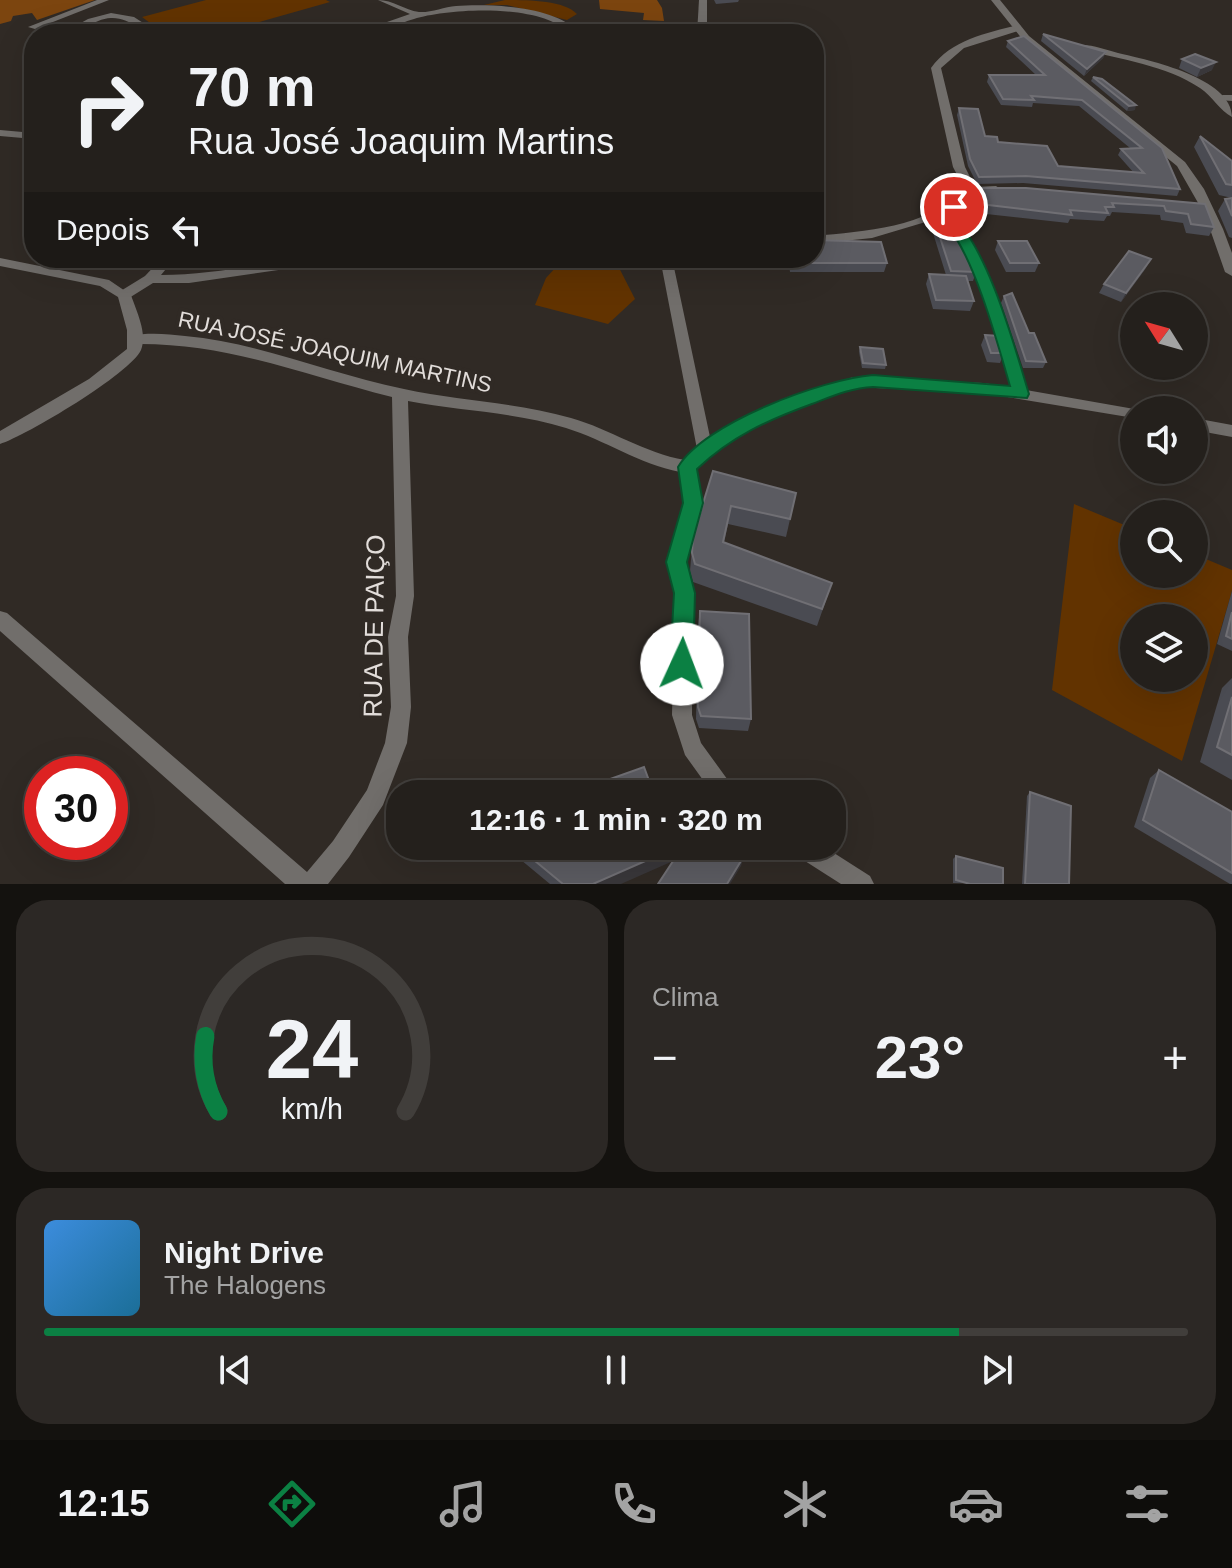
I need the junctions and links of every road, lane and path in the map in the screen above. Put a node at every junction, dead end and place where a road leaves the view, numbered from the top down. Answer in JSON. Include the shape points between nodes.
{"nodes":[{"id":1,"x":105,"y":0,"type":"edge"},
{"id":2,"x":382,"y":0,"type":"edge"},
{"id":3,"x":703,"y":0,"type":"edge"},
{"id":4,"x":995,"y":0,"type":"edge"},
{"id":5,"x":468,"y":4,"type":"edge"},
{"id":6,"x":419,"y":15,"type":"junction"},
{"id":7,"x":40,"y":24,"type":"edge"},
{"id":8,"x":86,"y":24,"type":"edge"},
{"id":9,"x":141,"y":24,"type":"edge"},
{"id":10,"x":397,"y":24,"type":"edge"},
{"id":11,"x":565,"y":24,"type":"edge"},
{"id":12,"x":702,"y":24,"type":"edge"},
{"id":13,"x":1018,"y":28,"type":"junction"},
{"id":14,"x":1037,"y":33,"type":"dead end"},
{"id":15,"x":1081,"y":46,"type":"edge"},
{"id":16,"x":1227,"y":98,"type":"edge"},
{"id":17,"x":1232,"y":114,"type":"edge"},
{"id":18,"x":0,"y":133,"type":"edge"},
{"id":19,"x":24,"y":135,"type":"edge"},
{"id":20,"x":1009,"y":190,"type":"edge"},
{"id":21,"x":971,"y":191,"type":"junction"},
{"id":22,"x":941,"y":214,"type":"junction"},
{"id":23,"x":824,"y":239,"type":"edge"},
{"id":24,"x":0,"y":262,"type":"edge"},
{"id":25,"x":24,"y":267,"type":"edge"},
{"id":26,"x":30,"y":268,"type":"edge"},
{"id":27,"x":160,"y":268,"type":"edge"},
{"id":28,"x":265,"y":268,"type":"edge"},
{"id":29,"x":668,"y":268,"type":"edge"},
{"id":30,"x":1232,"y":272,"type":"edge"},
{"id":31,"x":150,"y":279,"type":"junction"},
{"id":32,"x":124,"y":295,"type":"junction"},
{"id":33,"x":136,"y":339,"type":"junction"},
{"id":34,"x":400,"y":394,"type":"junction"},
{"id":35,"x":1020,"y":394,"type":"junction"},
{"id":36,"x":1120,"y":411,"type":"edge"},
{"id":37,"x":1208,"y":427,"type":"edge"},
{"id":38,"x":1232,"y":431,"type":"edge"},
{"id":39,"x":0,"y":438,"type":"edge"},
{"id":40,"x":705,"y":451,"type":"junction"},
{"id":41,"x":688,"y":467,"type":"junction"},
{"id":42,"x":0,"y":619,"type":"edge"},
{"id":43,"x":716,"y":780,"type":"edge"},
{"id":44,"x":824,"y":860,"type":"edge"},
{"id":45,"x":303,"y":884,"type":"edge"},
{"id":46,"x":313,"y":884,"type":"edge"},
{"id":47,"x":862,"y":884,"type":"edge"}],
"edges":[{"from":1,"to":7,"type":"street"},
{"from":2,"to":6,"type":"street"},
{"from":3,"to":12,"type":"street"},
{"from":4,"to":13,"type":"street"},
{"from":5,"to":6,"type":"street"},
{"from":5,"to":11,"type":"street"},
{"from":6,"to":10,"type":"street"},
{"from":8,"to":9,"type":"street","via":[[115,15]]},
{"from":13,"to":14,"type":"street"},
{"from":13,"to":21,"type":"street","via":[[952,52],[936,68],[959,167]]},
{"from":13,"to":30,"type":"street","via":[[1173,156],[1200,188]]},
{"from":15,"to":16,"type":"street","via":[[1177,73]]},
{"from":16,"to":17,"type":"street"},
{"from":18,"to":19,"type":"street"},
{"from":20,"to":21,"type":"street"},
{"from":21,"to":22,"type":"street"},
{"from":22,"to":23,"type":"street","via":[[872,234]]},
{"from":22,"to":35,"type":"street","via":[[967,246],[1000,325]]},
{"from":24,"to":25,"type":"street"},
{"from":26,"to":32,"type":"street","via":[[104,283]]},
{"from":27,"to":31,"type":"street"},
{"from":28,"to":31,"type":"street"},
{"from":29,"to":40,"type":"street"},
{"from":31,"to":32,"type":"street"},
{"from":32,"to":33,"type":"street"},
{"from":33,"to":34,"type":"street","name":"RUA JOSÉ JOAQUIM MARTINS","via":[[193,339]]},
{"from":33,"to":39,"type":"street","via":[[134,350],[114,370]]},
{"from":34,"to":41,"type":"street","name":"RUA JOSÉ JOAQUIM MARTINS","via":[[567,422],[663,462]]},
{"from":34,"to":46,"type":"street","name":"RUA DE PAIÇO","via":[[405,596],[398,637],[401,707],[396,743],[375,797]]},
{"from":35,"to":36,"type":"street"},
{"from":35,"to":40,"type":"street","via":[[853,382],[750,420]]},
{"from":37,"to":38,"type":"street"},
{"from":40,"to":41,"type":"street"},
{"from":41,"to":43,"type":"street","via":[[693,503],[676,562],[684,593],[682,715],[692,748]]},
{"from":42,"to":45,"type":"street"},
{"from":44,"to":47,"type":"street"}]}
